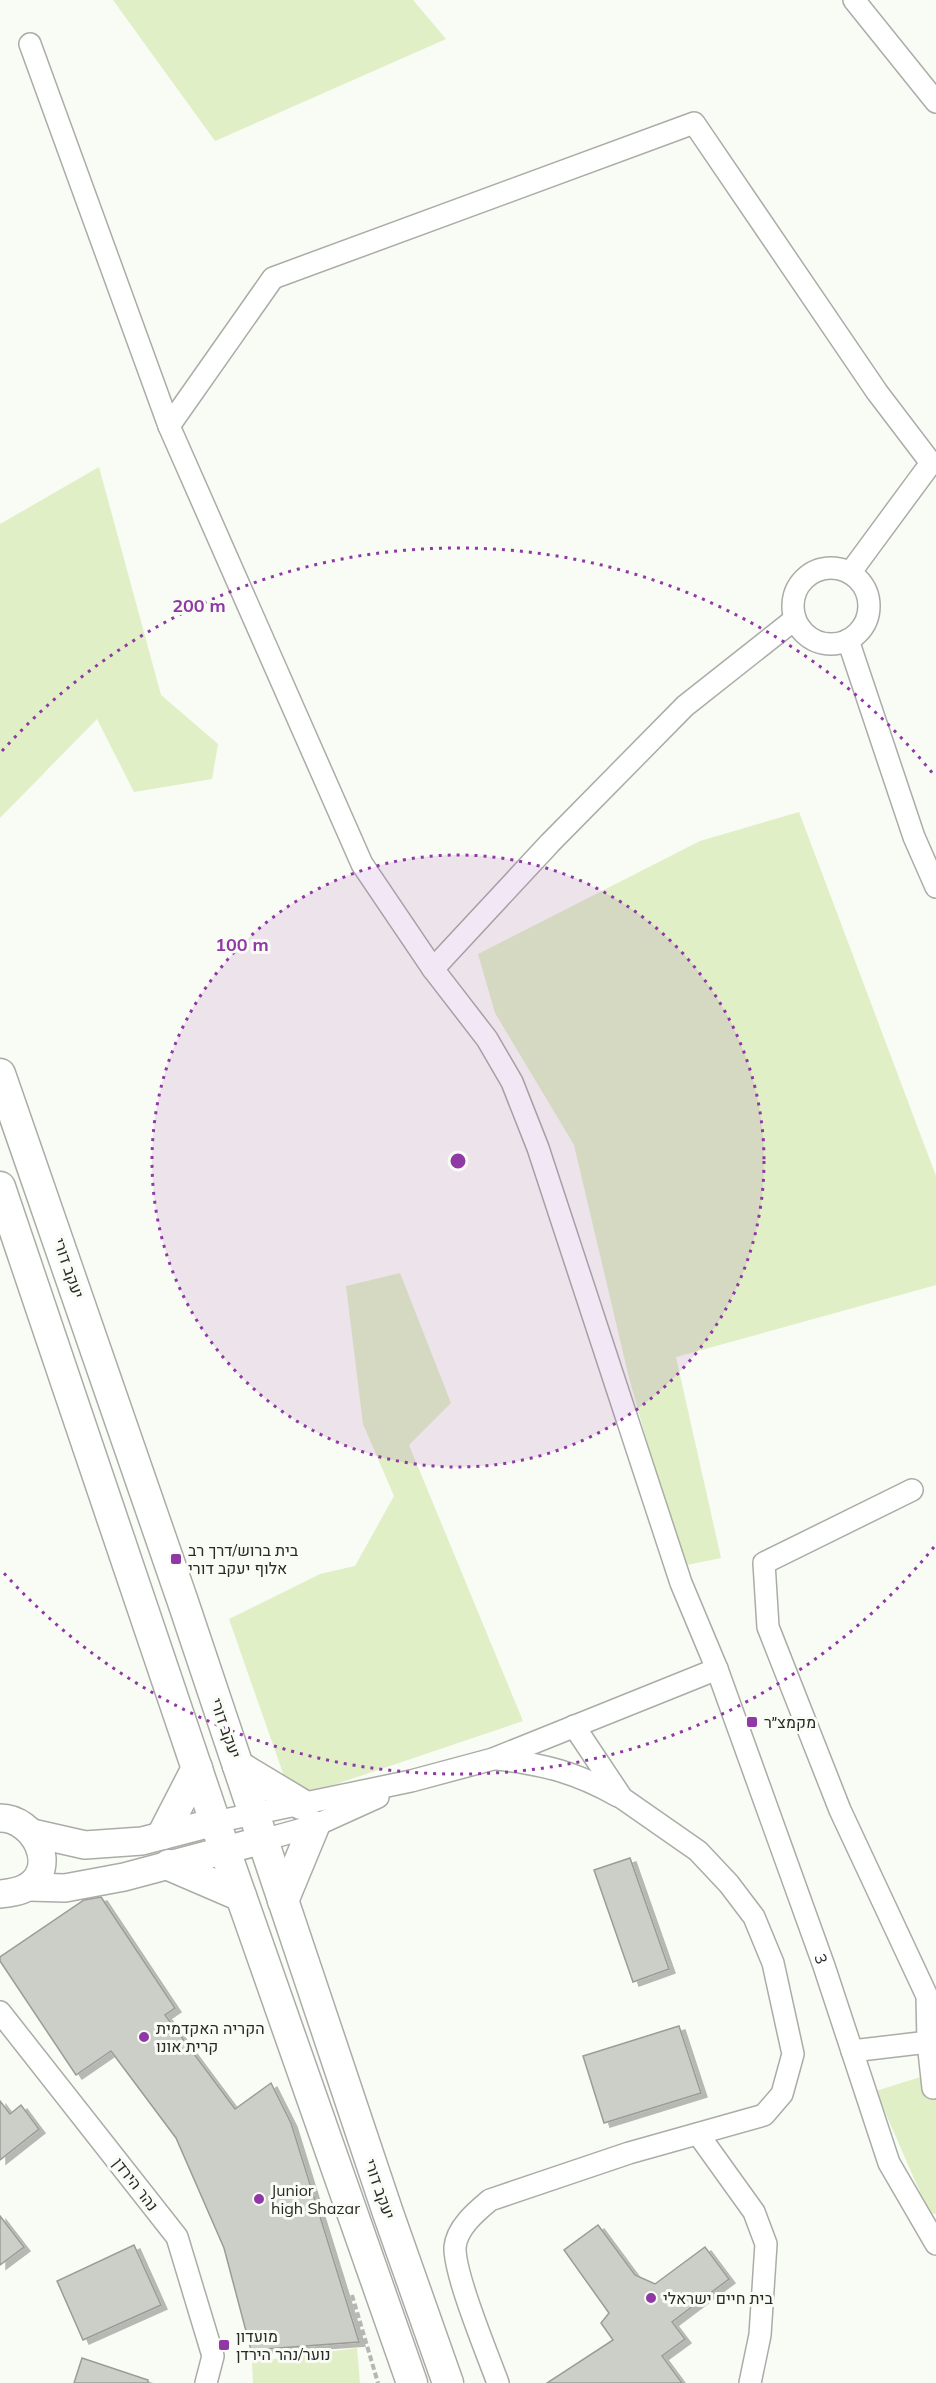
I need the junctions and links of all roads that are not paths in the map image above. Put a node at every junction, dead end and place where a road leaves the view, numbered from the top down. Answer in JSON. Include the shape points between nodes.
{"nodes":[{"id":1,"x":854,"y":0,"type":"edge"},
{"id":2,"x":30,"y":44,"type":"dead end"},
{"id":3,"x":936,"y":102,"type":"edge"},
{"id":4,"x":169,"y":426,"type":"junction"},
{"id":5,"x":933,"y":460,"type":"edge"},
{"id":6,"x":850,"y":573,"type":"junction"},
{"id":7,"x":795,"y":619,"type":"junction"},
{"id":8,"x":848,"y":640,"type":"junction"},
{"id":9,"x":936,"y":887,"type":"edge"},
{"id":10,"x":434,"y":969,"type":"junction"},
{"id":11,"x":0,"y":1074,"type":"edge"},
{"id":12,"x":0,"y":1187,"type":"edge"},
{"id":13,"x":912,"y":1490,"type":"dead end"},
{"id":14,"x":717,"y":1669,"type":"junction"},
{"id":15,"x":574,"y":1726,"type":"junction"},
{"id":16,"x":494,"y":1759,"type":"junction"},
{"id":17,"x":238,"y":1766,"type":"junction"},
{"id":18,"x":197,"y":1768,"type":"junction"},
{"id":19,"x":622,"y":1798,"type":"junction"},
{"id":20,"x":307,"y":1815,"type":"junction"},
{"id":21,"x":0,"y":1818,"type":"edge"},
{"id":22,"x":215,"y":1822,"type":"junction"},
{"id":23,"x":258,"y":1827,"type":"junction"},
{"id":24,"x":33,"y":1833,"type":"junction"},
{"id":25,"x":163,"y":1834,"type":"junction"},
{"id":26,"x":225,"y":1850,"type":"junction"},
{"id":27,"x":169,"y":1865,"type":"junction"},
{"id":28,"x":29,"y":1887,"type":"junction"},
{"id":29,"x":0,"y":1894,"type":"edge"},
{"id":30,"x":241,"y":1896,"type":"junction"},
{"id":31,"x":283,"y":1901,"type":"junction"},
{"id":32,"x":0,"y":2012,"type":"edge"},
{"id":33,"x":928,"y":2042,"type":"junction"},
{"id":34,"x":852,"y":2051,"type":"junction"},
{"id":35,"x":933,"y":2088,"type":"dead end"},
{"id":36,"x":698,"y":2134,"type":"junction"},
{"id":37,"x":936,"y":2244,"type":"edge"},
{"id":38,"x":206,"y":2383,"type":"edge"},
{"id":39,"x":412,"y":2383,"type":"edge"},
{"id":40,"x":448,"y":2383,"type":"edge"},
{"id":41,"x":498,"y":2383,"type":"edge"},
{"id":42,"x":750,"y":2383,"type":"edge"}],
"edges":[{"from":1,"to":3,"type":"street"},
{"from":2,"to":4,"type":"street","name":"3"},
{"from":4,"to":5,"type":"street","via":[[273,278],[694,123],[877,392]]},
{"from":4,"to":10,"type":"street","name":"3","via":[[362,864]]},
{"from":5,"to":6,"type":"street"},
{"from":6,"to":7,"type":"street","via":[[836,568],[811,573],[795,593]]},
{"from":6,"to":8,"type":"street","via":[[865,588],[869,612],[865,624]]},
{"from":7,"to":8,"type":"street","via":[[812,639],[824,643]]},
{"from":7,"to":10,"type":"street","via":[[686,706],[550,843]]},
{"from":8,"to":9,"type":"street","via":[[914,837]]},
{"from":10,"to":14,"type":"street","name":"3","via":[[487,1040],[512,1082],[538,1148],[681,1583]]},
{"from":11,"to":17,"type":"main road","name":"יעקב דורי"},
{"from":12,"to":18,"type":"main road"},
{"from":13,"to":33,"type":"street","via":[[764,1563],[768,1627],[840,1810],[927,1996]]},
{"from":14,"to":15,"type":"street"},
{"from":14,"to":34,"type":"street","name":"3"},
{"from":15,"to":16,"type":"street"},
{"from":15,"to":19,"type":"street"},
{"from":16,"to":19,"type":"street","via":[[562,1770]]},
{"from":16,"to":20,"type":"street"},
{"from":17,"to":20,"type":"main road"},
{"from":17,"to":23,"type":"main road","name":"יעקב דורי"},
{"from":18,"to":22,"type":"main road"},
{"from":18,"to":25,"type":"main road"},
{"from":19,"to":36,"type":"street","via":[[698,1851],[754,1917],[773,1963],[785,2014],[793,2054],[782,2094],[764,2115]]},
{"from":20,"to":23,"type":"street"},
{"from":20,"to":31,"type":"main road"},
{"from":21,"to":24,"type":"street","via":[[21,1821]]},
{"from":22,"to":23,"type":"street"},
{"from":22,"to":25,"type":"street"},
{"from":22,"to":26,"type":"main road"},
{"from":23,"to":26,"type":"street"},
{"from":23,"to":31,"type":"main road","name":"יעקב דורי"},
{"from":24,"to":25,"type":"street","via":[[85,1845],[141,1841]]},
{"from":24,"to":28,"type":"street","via":[[42,1856],[36,1880]]},
{"from":26,"to":27,"type":"street"},
{"from":26,"to":30,"type":"main road"},
{"from":27,"to":28,"type":"street","via":[[65,1888]]},
{"from":27,"to":30,"type":"main road"},
{"from":28,"to":29,"type":"street"},
{"from":30,"to":39,"type":"main road"},
{"from":31,"to":40,"type":"main road","name":"יעקב דורי"},
{"from":32,"to":38,"type":"street","name":"נהר הירדן","via":[[177,2237],[213,2356]]},
{"from":33,"to":34,"type":"street"},
{"from":33,"to":35,"type":"street"},
{"from":34,"to":37,"type":"street","name":"3","via":[[889,2163]]},
{"from":36,"to":41,"type":"street","via":[[490,2200],[474,2214],[455,2246]]},
{"from":36,"to":42,"type":"street","via":[[754,2212],[766,2244],[760,2336]]}]}
